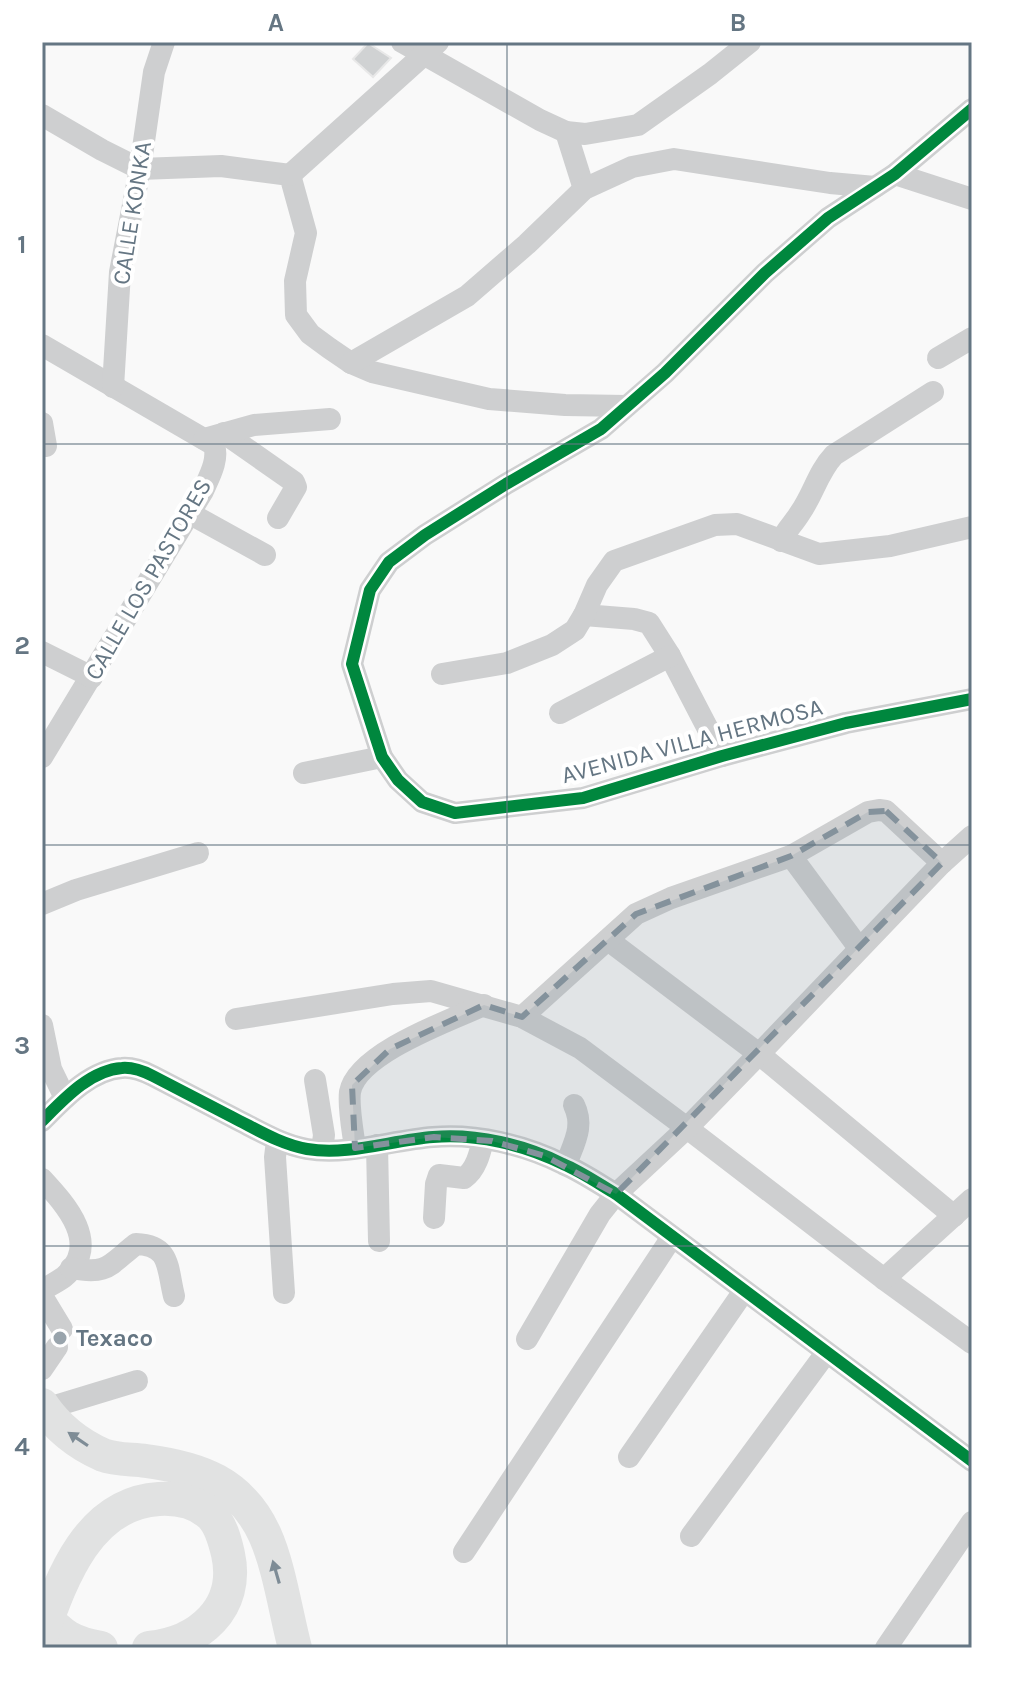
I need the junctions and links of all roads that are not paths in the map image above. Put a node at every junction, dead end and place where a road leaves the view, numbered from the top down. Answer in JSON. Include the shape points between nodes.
{"nodes":[{"id":1,"x":164,"y":42,"type":"edge"},
{"id":2,"x":402,"y":42,"type":"edge"},
{"id":3,"x":750,"y":42,"type":"edge"},
{"id":4,"x":430,"y":48,"type":"edge"},
{"id":5,"x":972,"y":109,"type":"edge"},
{"id":6,"x":42,"y":115,"type":"edge"},
{"id":7,"x":566,"y":132,"type":"junction"},
{"id":8,"x":140,"y":169,"type":"junction"},
{"id":9,"x":895,"y":174,"type":"junction"},
{"id":10,"x":290,"y":175,"type":"junction"},
{"id":11,"x":875,"y":187,"type":"junction"},
{"id":12,"x":584,"y":189,"type":"junction"},
{"id":13,"x":972,"y":199,"type":"edge"},
{"id":14,"x":972,"y":338,"type":"edge"},
{"id":15,"x":42,"y":345,"type":"edge"},
{"id":16,"x":938,"y":358,"type":"dead end"},
{"id":17,"x":351,"y":363,"type":"junction"},
{"id":18,"x":113,"y":387,"type":"junction"},
{"id":19,"x":933,"y":392,"type":"dead end"},
{"id":20,"x":626,"y":406,"type":"junction"},
{"id":21,"x":330,"y":419,"type":"dead end"},
{"id":22,"x":42,"y":423,"type":"edge"},
{"id":23,"x":214,"y":436,"type":"junction"},
{"id":24,"x":46,"y":446,"type":"dead end"},
{"id":25,"x":189,"y":513,"type":"junction"},
{"id":26,"x":278,"y":518,"type":"dead end"},
{"id":27,"x":972,"y":527,"type":"edge"},
{"id":28,"x":781,"y":541,"type":"junction"},
{"id":29,"x":265,"y":555,"type":"dead end"},
{"id":30,"x":584,"y":615,"type":"junction"},
{"id":31,"x":42,"y":652,"type":"edge"},
{"id":32,"x":670,"y":656,"type":"junction"},
{"id":33,"x":442,"y":674,"type":"dead end"},
{"id":34,"x":92,"y":677,"type":"junction"},
{"id":35,"x":972,"y":699,"type":"edge"},
{"id":36,"x":560,"y":713,"type":"dead end"},
{"id":37,"x":722,"y":756,"type":"junction"},
{"id":38,"x":42,"y":757,"type":"edge"},
{"id":39,"x":382,"y":757,"type":"junction"},
{"id":40,"x":304,"y":773,"type":"dead end"},
{"id":41,"x":972,"y":836,"type":"edge"},
{"id":42,"x":198,"y":853,"type":"dead end"},
{"id":43,"x":791,"y":856,"type":"junction"},
{"id":44,"x":942,"y":863,"type":"junction"},
{"id":45,"x":42,"y":904,"type":"edge"},
{"id":46,"x":608,"y":940,"type":"junction"},
{"id":47,"x":859,"y":948,"type":"junction"},
{"id":48,"x":484,"y":1005,"type":"junction"},
{"id":49,"x":522,"y":1017,"type":"junction"},
{"id":50,"x":236,"y":1019,"type":"dead end"},
{"id":51,"x":42,"y":1025,"type":"edge"},
{"id":52,"x":759,"y":1054,"type":"junction"},
{"id":53,"x":315,"y":1080,"type":"dead end"},
{"id":54,"x":65,"y":1098,"type":"junction"},
{"id":55,"x":574,"y":1105,"type":"dead end"},
{"id":56,"x":42,"y":1121,"type":"edge"},
{"id":57,"x":687,"y":1128,"type":"junction"},
{"id":58,"x":483,"y":1140,"type":"junction"},
{"id":59,"x":277,"y":1141,"type":"junction"},
{"id":60,"x":366,"y":1146,"type":"junction"},
{"id":61,"x":322,"y":1150,"type":"junction"},
{"id":62,"x":566,"y":1165,"type":"junction"},
{"id":63,"x":42,"y":1179,"type":"edge"},
{"id":64,"x":616,"y":1194,"type":"junction"},
{"id":65,"x":972,"y":1199,"type":"edge"},
{"id":66,"x":954,"y":1216,"type":"junction"},
{"id":67,"x":434,"y":1218,"type":"dead end"},
{"id":68,"x":672,"y":1237,"type":"junction"},
{"id":69,"x":379,"y":1241,"type":"dead end"},
{"id":70,"x":71,"y":1268,"type":"junction"},
{"id":71,"x":884,"y":1279,"type":"junction"},
{"id":72,"x":744,"y":1291,"type":"junction"},
{"id":73,"x":42,"y":1293,"type":"edge"},
{"id":74,"x":284,"y":1293,"type":"dead end"},
{"id":75,"x":174,"y":1296,"type":"dead end"},
{"id":76,"x":527,"y":1339,"type":"dead end"},
{"id":77,"x":972,"y":1343,"type":"edge"},
{"id":78,"x":826,"y":1353,"type":"junction"},
{"id":79,"x":42,"y":1369,"type":"edge"},
{"id":80,"x":137,"y":1381,"type":"dead end"},
{"id":81,"x":44,"y":1407,"type":"edge"},
{"id":82,"x":629,"y":1457,"type":"dead end"},
{"id":83,"x":972,"y":1461,"type":"edge"},
{"id":84,"x":972,"y":1522,"type":"edge"},
{"id":85,"x":691,"y":1536,"type":"dead end"},
{"id":86,"x":464,"y":1552,"type":"dead end"},
{"id":87,"x":42,"y":1572,"type":"edge"},
{"id":88,"x":46,"y":1625,"type":"edge"},
{"id":89,"x":101,"y":1648,"type":"edge"},
{"id":90,"x":149,"y":1648,"type":"edge"},
{"id":91,"x":202,"y":1648,"type":"edge"},
{"id":92,"x":295,"y":1648,"type":"edge"},
{"id":93,"x":886,"y":1648,"type":"edge"}],
"edges":[{"from":1,"to":8,"type":"street","name":"CALLE KONKA","via":[[154,72]]},
{"from":2,"to":4,"type":"street"},
{"from":3,"to":7,"type":"street","via":[[638,125]]},
{"from":4,"to":7,"type":"street","via":[[504,101]]},
{"from":4,"to":10,"type":"street"},
{"from":5,"to":9,"type":"street","name":"AVENIDA VILLA HERMOSA"},
{"from":6,"to":8,"type":"street"},
{"from":7,"to":12,"type":"street"},
{"from":8,"to":10,"type":"street","via":[[221,166]]},
{"from":8,"to":18,"type":"street","name":"CALLE KONKA","via":[[120,272]]},
{"from":9,"to":11,"type":"street","name":"AVENIDA VILLA HERMOSA"},
{"from":9,"to":13,"type":"street"},
{"from":10,"to":17,"type":"street","via":[[306,233],[295,281],[296,315],[310,334]]},
{"from":11,"to":12,"type":"street","via":[[674,159],[632,167]]},
{"from":11,"to":20,"type":"street","name":"AVENIDA VILLA HERMOSA","via":[[828,218],[765,273]]},
{"from":12,"to":17,"type":"street","via":[[467,296]]},
{"from":14,"to":16,"type":"street"},
{"from":15,"to":18,"type":"street","name":"CALLE LOS PASTORES"},
{"from":17,"to":20,"type":"street","via":[[489,399]]},
{"from":18,"to":23,"type":"street","name":"CALLE LOS PASTORES"},
{"from":19,"to":28,"type":"street","via":[[834,455]]},
{"from":20,"to":39,"type":"street","name":"AVENIDA VILLA HERMOSA","via":[[601,429],[425,535],[382,571],[370,590],[352,664]]},
{"from":21,"to":23,"type":"street","via":[[254,425]]},
{"from":22,"to":24,"type":"street"},
{"from":23,"to":25,"type":"street","name":"CALLE LOS PASTORES","via":[[217,452],[208,480]]},
{"from":23,"to":26,"type":"street","via":[[294,482]]},
{"from":25,"to":29,"type":"street"},
{"from":25,"to":34,"type":"street","name":"CALLE LOS PASTORES"},
{"from":27,"to":28,"type":"street","via":[[890,546],[819,554]]},
{"from":28,"to":30,"type":"street","via":[[737,524],[715,525],[649,547],[614,561]]},
{"from":30,"to":32,"type":"street","via":[[649,623]]},
{"from":30,"to":33,"type":"street","via":[[575,630],[552,645],[507,663]]},
{"from":31,"to":34,"type":"street"},
{"from":32,"to":36,"type":"street"},
{"from":32,"to":37,"type":"street"},
{"from":34,"to":38,"type":"street","name":"CALLE LOS PASTORES"},
{"from":35,"to":37,"type":"street","name":"AVENIDA VILLA HERMOSA","via":[[846,723]]},
{"from":37,"to":39,"type":"street","name":"AVENIDA VILLA HERMOSA","via":[[583,798],[455,813],[422,802]]},
{"from":39,"to":40,"type":"street"},
{"from":41,"to":44,"type":"street"},
{"from":42,"to":45,"type":"street"},
{"from":43,"to":44,"type":"street","via":[[879,810]]},
{"from":43,"to":46,"type":"street","via":[[636,914]]},
{"from":43,"to":47,"type":"street"},
{"from":44,"to":47,"type":"street"},
{"from":46,"to":49,"type":"street"},
{"from":46,"to":52,"type":"street"},
{"from":47,"to":52,"type":"street"},
{"from":48,"to":49,"type":"street"},
{"from":48,"to":50,"type":"street","via":[[431,991]]},
{"from":48,"to":60,"type":"street","via":[[407,1040],[368,1065],[349,1095]]},
{"from":49,"to":57,"type":"street","via":[[580,1048]]},
{"from":51,"to":54,"type":"street","via":[[51,1069]]},
{"from":52,"to":57,"type":"street"},
{"from":52,"to":66,"type":"street"},
{"from":53,"to":61,"type":"street"},
{"from":54,"to":56,"type":"street"},
{"from":54,"to":59,"type":"street","via":[[105,1072],[137,1069]]},
{"from":55,"to":62,"type":"street","via":[[580,1126]]},
{"from":57,"to":64,"type":"street"},
{"from":57,"to":71,"type":"street"},
{"from":58,"to":60,"type":"street","via":[[434,1137]]},
{"from":58,"to":62,"type":"street"},
{"from":58,"to":67,"type":"street","via":[[469,1175],[436,1179]]},
{"from":59,"to":61,"type":"street"},
{"from":59,"to":74,"type":"street"},
{"from":60,"to":61,"type":"street"},
{"from":60,"to":69,"type":"street"},
{"from":62,"to":64,"type":"street"},
{"from":63,"to":70,"type":"street","via":[[65,1205],[78,1231],[80,1246]]},
{"from":64,"to":68,"type":"street"},
{"from":64,"to":76,"type":"street"},
{"from":65,"to":66,"type":"street"},
{"from":66,"to":71,"type":"street"},
{"from":68,"to":72,"type":"street"},
{"from":68,"to":86,"type":"street"},
{"from":70,"to":73,"type":"street"},
{"from":70,"to":75,"type":"street","via":[[102,1271],[136,1244],[155,1247],[164,1254]]},
{"from":71,"to":77,"type":"street"},
{"from":72,"to":78,"type":"street"},
{"from":72,"to":82,"type":"street"},
{"from":73,"to":79,"type":"street","via":[[60,1338]]},
{"from":78,"to":83,"type":"street"},
{"from":78,"to":85,"type":"street"},
{"from":80,"to":81,"type":"street"},
{"from":92,"to":81,"type":"highway","one_way":true,"via":[[264,1535],[246,1506],[221,1482],[200,1472],[106,1456],[75,1440]]},
{"from":84,"to":93,"type":"street"},
{"from":87,"to":91,"type":"highway","via":[[71,1531],[123,1493],[162,1484],[201,1493],[221,1506],[235,1528],[245,1589],[229,1624]]},
{"from":88,"to":89,"type":"highway","via":[[79,1644]]},
{"from":88,"to":90,"type":"highway","via":[[75,1555],[107,1519],[144,1500],[195,1504],[212,1516],[224,1538],[230,1566],[226,1597],[215,1618],[195,1634]]}]}
